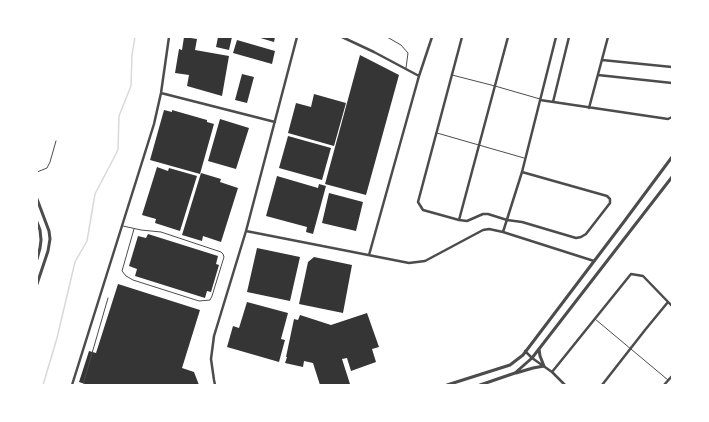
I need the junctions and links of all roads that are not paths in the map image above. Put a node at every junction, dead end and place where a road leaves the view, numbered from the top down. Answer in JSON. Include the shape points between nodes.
{"nodes":[{"id":1,"x":169,"y":37,"type":"edge"},
{"id":2,"x":297,"y":37,"type":"edge"},
{"id":3,"x":342,"y":37,"type":"edge"},
{"id":4,"x":387,"y":37,"type":"edge"},
{"id":5,"x":432,"y":37,"type":"edge"},
{"id":6,"x":462,"y":37,"type":"edge"},
{"id":7,"x":508,"y":37,"type":"edge"},
{"id":8,"x":556,"y":37,"type":"edge"},
{"id":9,"x":569,"y":37,"type":"edge"},
{"id":10,"x":608,"y":37,"type":"edge"},
{"id":11,"x":602,"y":60,"type":"junction"},
{"id":12,"x":672,"y":67,"type":"edge"},
{"id":13,"x":406,"y":68,"type":"junction"},
{"id":14,"x":452,"y":75,"type":"junction"},
{"id":15,"x":598,"y":75,"type":"junction"},
{"id":16,"x":419,"y":76,"type":"junction"},
{"id":17,"x":672,"y":83,"type":"edge"},
{"id":18,"x":495,"y":86,"type":"junction"},
{"id":19,"x":161,"y":93,"type":"junction"},
{"id":20,"x":540,"y":100,"type":"junction"},
{"id":21,"x":553,"y":102,"type":"junction"},
{"id":22,"x":589,"y":108,"type":"junction"},
{"id":23,"x":672,"y":117,"type":"edge"},
{"id":24,"x":275,"y":122,"type":"junction"},
{"id":25,"x":436,"y":133,"type":"junction"},
{"id":26,"x":56,"y":141,"type":"dead end"},
{"id":27,"x":480,"y":146,"type":"junction"},
{"id":28,"x":672,"y":157,"type":"edge"},
{"id":29,"x":525,"y":158,"type":"junction"},
{"id":30,"x":668,"y":164,"type":"junction"},
{"id":31,"x":672,"y":165,"type":"edge"},
{"id":32,"x":37,"y":172,"type":"edge"},
{"id":33,"x":522,"y":172,"type":"junction"},
{"id":34,"x":672,"y":177,"type":"edge"},
{"id":35,"x":37,"y":199,"type":"edge"},
{"id":36,"x":459,"y":220,"type":"junction"},
{"id":37,"x":507,"y":220,"type":"junction"},
{"id":38,"x":37,"y":222,"type":"edge"},
{"id":39,"x":122,"y":226,"type":"junction"},
{"id":40,"x":134,"y":229,"type":"junction"},
{"id":41,"x":246,"y":231,"type":"junction"},
{"id":42,"x":503,"y":232,"type":"junction"},
{"id":43,"x":369,"y":255,"type":"junction"},
{"id":44,"x":37,"y":258,"type":"edge"},
{"id":45,"x":594,"y":261,"type":"junction"},
{"id":46,"x":37,"y":284,"type":"edge"},
{"id":47,"x":108,"y":298,"type":"dead end"},
{"id":48,"x":668,"y":302,"type":"junction"},
{"id":49,"x":672,"y":306,"type":"edge"},
{"id":50,"x":595,"y":318,"type":"junction"},
{"id":51,"x":539,"y":349,"type":"junction"},
{"id":52,"x":631,"y":349,"type":"junction"},
{"id":53,"x":525,"y":352,"type":"junction"},
{"id":54,"x":532,"y":358,"type":"junction"},
{"id":55,"x":544,"y":366,"type":"junction"},
{"id":56,"x":552,"y":372,"type":"junction"},
{"id":57,"x":516,"y":373,"type":"junction"},
{"id":58,"x":672,"y":376,"type":"edge"},
{"id":59,"x":668,"y":380,"type":"junction"},
{"id":60,"x":72,"y":385,"type":"edge"},
{"id":61,"x":84,"y":385,"type":"edge"},
{"id":62,"x":216,"y":385,"type":"edge"},
{"id":63,"x":447,"y":385,"type":"edge"},
{"id":64,"x":480,"y":385,"type":"edge"},
{"id":65,"x":565,"y":385,"type":"edge"},
{"id":66,"x":602,"y":385,"type":"edge"},
{"id":67,"x":664,"y":385,"type":"edge"}],
"edges":[{"from":1,"to":19,"type":"street"},
{"from":2,"to":24,"type":"street"},
{"from":3,"to":13,"type":"street"},
{"from":4,"to":13,"type":"lane","via":[[401,45],[408,53]]},
{"from":5,"to":16,"type":"street"},
{"from":6,"to":14,"type":"street"},
{"from":7,"to":18,"type":"street"},
{"from":8,"to":20,"type":"street"},
{"from":9,"to":21,"type":"street"},
{"from":10,"to":11,"type":"street"},
{"from":11,"to":12,"type":"street"},
{"from":11,"to":15,"type":"street"},
{"from":13,"to":16,"type":"street"},
{"from":14,"to":18,"type":"lane"},
{"from":14,"to":25,"type":"street"},
{"from":15,"to":17,"type":"street"},
{"from":15,"to":22,"type":"street"},
{"from":16,"to":43,"type":"street"},
{"from":18,"to":20,"type":"lane"},
{"from":18,"to":27,"type":"street"},
{"from":19,"to":24,"type":"street"},
{"from":19,"to":39,"type":"street","via":[[154,124]]},
{"from":20,"to":21,"type":"street"},
{"from":20,"to":29,"type":"street"},
{"from":21,"to":22,"type":"street"},
{"from":22,"to":23,"type":"street","via":[[668,119]]},
{"from":24,"to":41,"type":"street"},
{"from":25,"to":27,"type":"lane"},
{"from":25,"to":36,"type":"street","via":[[418,202],[423,210]]},
{"from":26,"to":32,"type":"lane","via":[[47,168]]},
{"from":27,"to":29,"type":"lane"},
{"from":27,"to":36,"type":"street"},
{"from":28,"to":30,"type":"street"},
{"from":29,"to":33,"type":"street"},
{"from":30,"to":31,"type":"street"},
{"from":30,"to":45,"type":"street"},
{"from":33,"to":37,"type":"street"},
{"from":33,"to":37,"type":"street","via":[[607,196],[610,203],[586,234],[576,238]]},
{"from":34,"to":51,"type":"street"},
{"from":35,"to":46,"type":"street","via":[[50,240]]},
{"from":36,"to":37,"type":"street","via":[[467,221],[488,214]]},
{"from":37,"to":42,"type":"street"},
{"from":38,"to":44,"type":"street","via":[[41,240]]},
{"from":39,"to":40,"type":"lane"},
{"from":39,"to":60,"type":"street"},
{"from":40,"to":40,"type":"lane","via":[[161,232],[221,252],[224,257],[210,300],[199,301],[126,276],[122,271]]},
{"from":41,"to":43,"type":"street"},
{"from":41,"to":62,"type":"street","via":[[214,336],[211,359]]},
{"from":42,"to":43,"type":"street","via":[[483,230],[425,261],[409,263]]},
{"from":42,"to":45,"type":"street"},
{"from":45,"to":53,"type":"street"},
{"from":47,"to":61,"type":"lane"},
{"from":48,"to":49,"type":"street"},
{"from":48,"to":50,"type":"street","via":[[643,276],[631,274]]},
{"from":48,"to":52,"type":"street"},
{"from":50,"to":52,"type":"lane"},
{"from":50,"to":56,"type":"street"},
{"from":51,"to":54,"type":"street"},
{"from":51,"to":55,"type":"street"},
{"from":52,"to":59,"type":"lane"},
{"from":52,"to":66,"type":"street"},
{"from":53,"to":54,"type":"street"},
{"from":53,"to":63,"type":"street","via":[[510,365]]},
{"from":54,"to":55,"type":"street"},
{"from":54,"to":57,"type":"street"},
{"from":55,"to":56,"type":"street"},
{"from":55,"to":57,"type":"street"},
{"from":56,"to":65,"type":"street"},
{"from":57,"to":64,"type":"street"},
{"from":58,"to":59,"type":"street"},
{"from":59,"to":67,"type":"street"}]}
